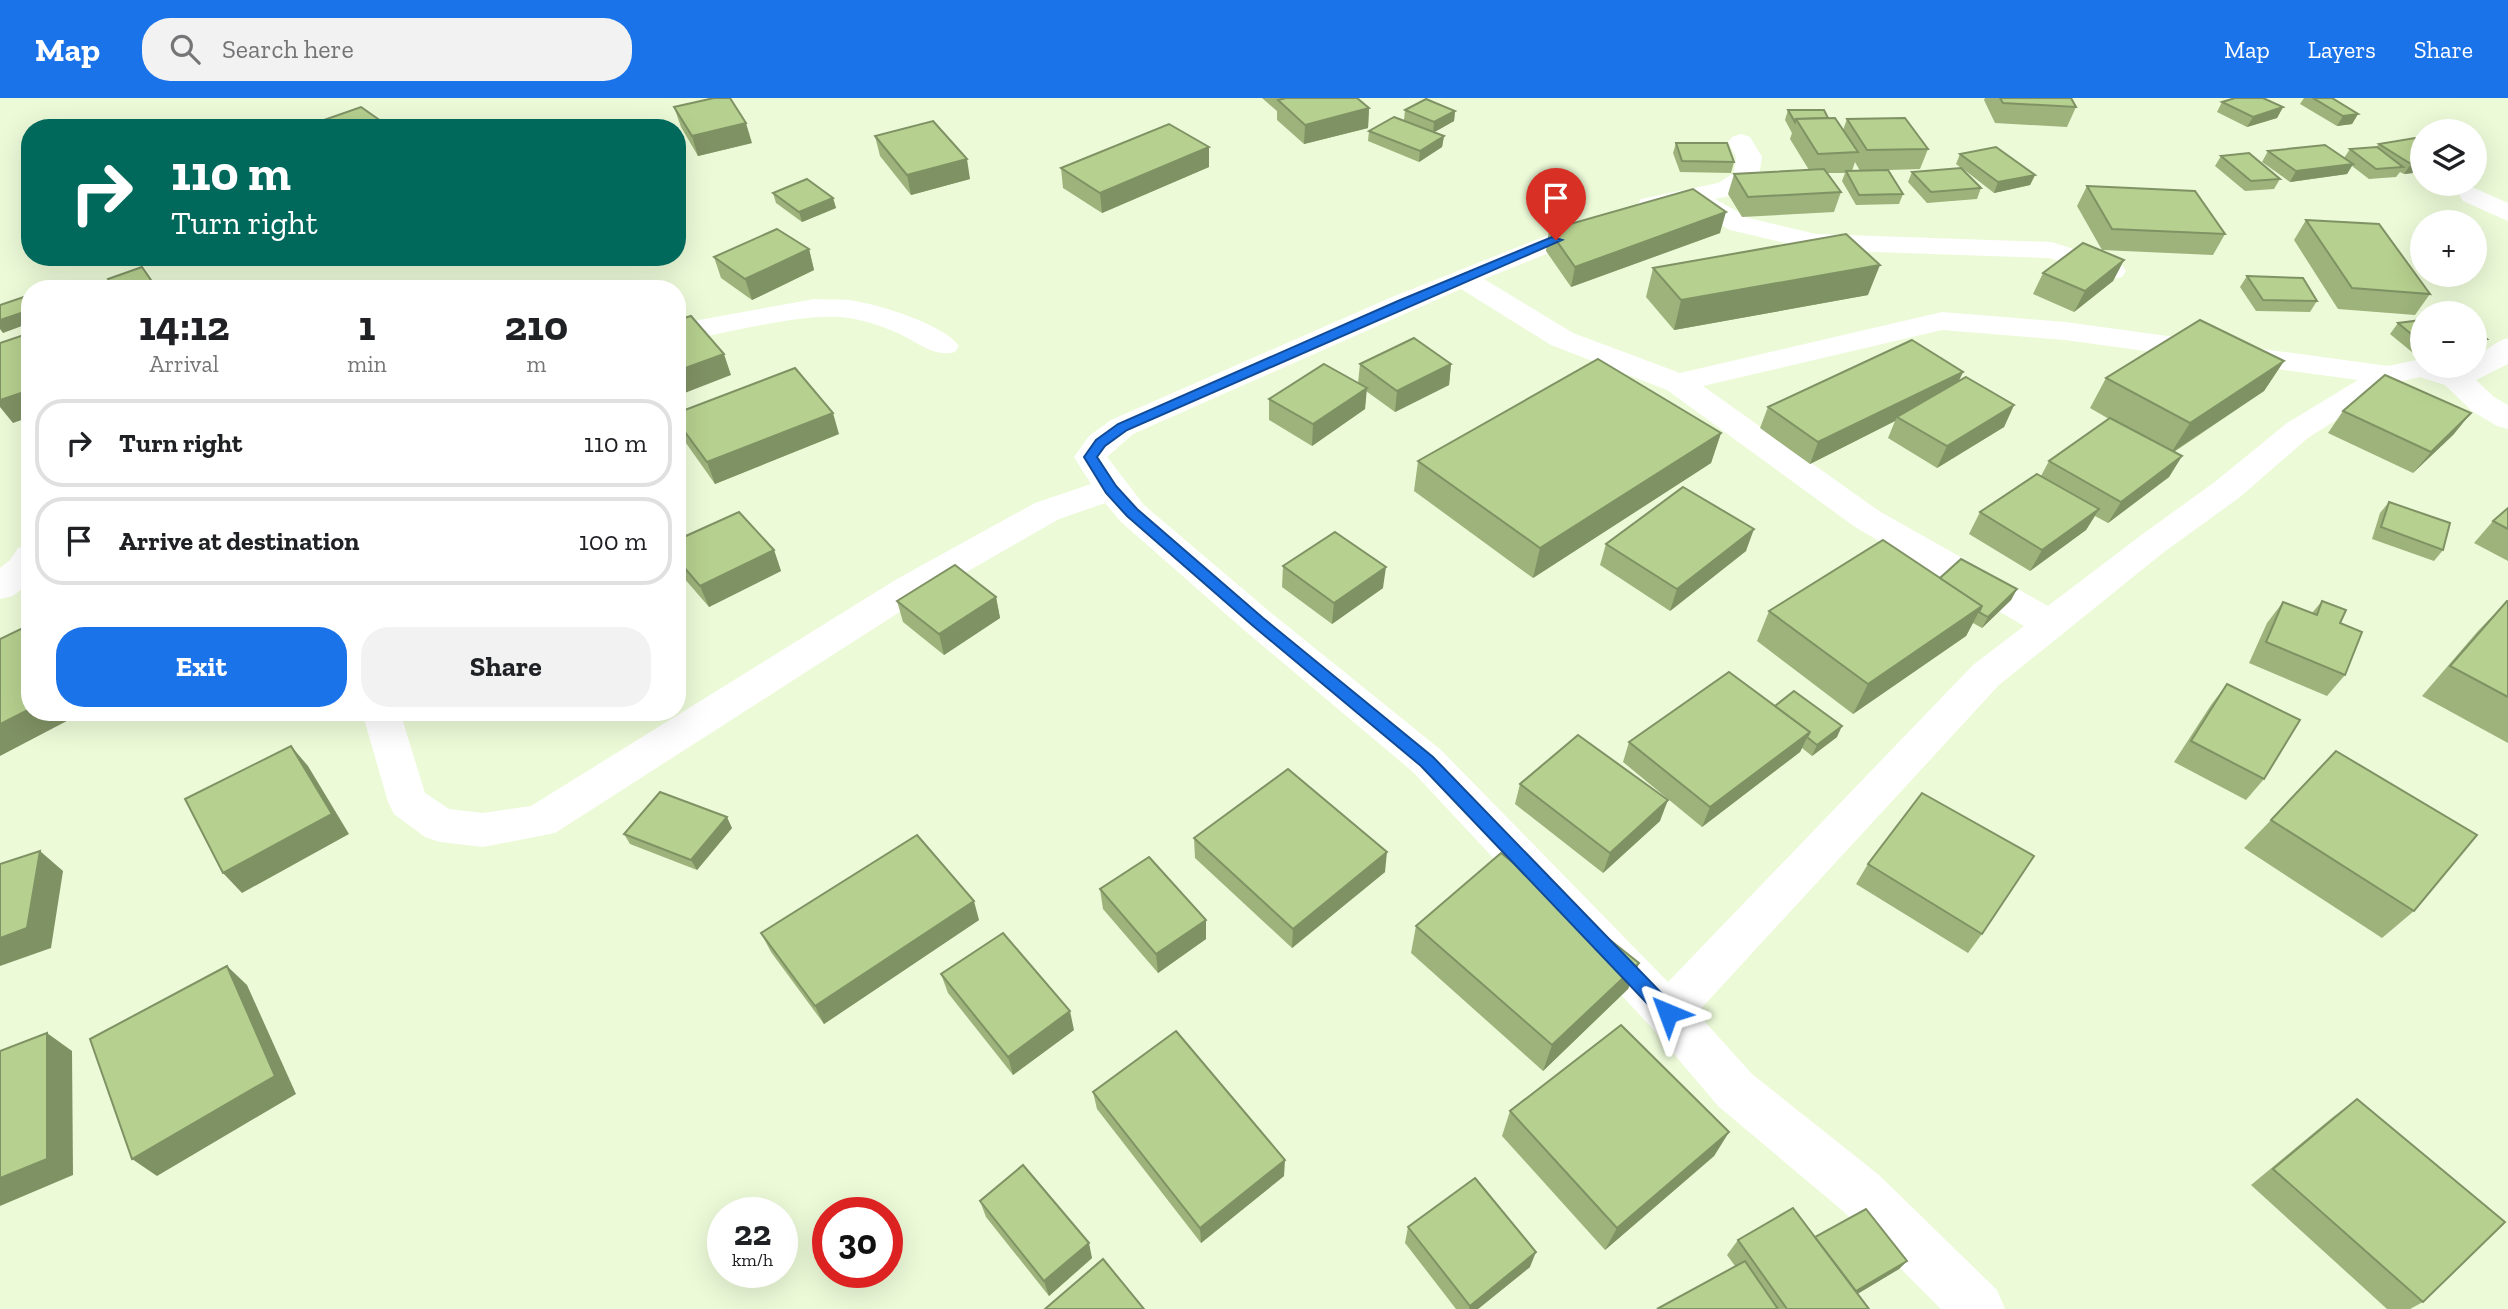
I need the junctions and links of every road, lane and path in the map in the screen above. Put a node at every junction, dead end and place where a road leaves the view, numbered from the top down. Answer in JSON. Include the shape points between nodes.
{"nodes":[{"id":1,"x":1741,"y":142,"type":"dead end"},
{"id":2,"x":2474,"y":196,"type":"edge"},
{"id":3,"x":1675,"y":198,"type":"junction"},
{"id":4,"x":2508,"y":213,"type":"edge"},
{"id":5,"x":2112,"y":271,"type":"edge"},
{"id":6,"x":1462,"y":278,"type":"junction"},
{"id":7,"x":686,"y":330,"type":"edge"},
{"id":8,"x":944,"y":346,"type":"dead end"},
{"id":9,"x":2508,"y":347,"type":"edge"},
{"id":10,"x":2487,"y":362,"type":"edge"},
{"id":11,"x":2410,"y":370,"type":"edge"},
{"id":12,"x":2389,"y":375,"type":"junction"},
{"id":13,"x":2456,"y":378,"type":"edge"},
{"id":14,"x":1678,"y":383,"type":"junction"},
{"id":15,"x":2508,"y":419,"type":"edge"},
{"id":16,"x":1111,"y":489,"type":"junction"},
{"id":17,"x":21,"y":570,"type":"edge"},
{"id":18,"x":0,"y":587,"type":"edge"},
{"id":19,"x":2050,"y":624,"type":"junction"},
{"id":20,"x":384,"y":721,"type":"edge"},
{"id":21,"x":1668,"y":1013,"type":"junction"},
{"id":22,"x":1978,"y":1309,"type":"edge"}],
"edges":[{"from":1,"to":3,"type":"street","via":[[1749,157],[1746,176],[1726,189]]},
{"from":2,"to":4,"type":"street"},
{"from":3,"to":5,"type":"street","via":[[1702,203],[1740,224],[1816,242],[2052,250]]},
{"from":3,"to":6,"type":"street","via":[[1632,209]]},
{"from":6,"to":14,"type":"street","via":[[1562,339]]},
{"from":6,"to":16,"type":"street","via":[[1122,427],[1090,457]]},
{"from":7,"to":8,"type":"street","via":[[815,308],[850,309],[905,325]]},
{"from":9,"to":10,"type":"street"},
{"from":11,"to":12,"type":"street"},
{"from":12,"to":14,"type":"street","via":[[2064,331],[1942,321]]},
{"from":12,"to":19,"type":"street","via":[[2298,430]]},
{"from":13,"to":15,"type":"street","via":[[2483,404]]},
{"from":14,"to":19,"type":"street","via":[[1867,519]]},
{"from":16,"to":20,"type":"street","via":[[1047,511],[910,588],[540,821],[483,830],[440,825],[408,802]]},
{"from":16,"to":21,"type":"street","via":[[1132,513],[1257,621],[1427,761]]},
{"from":17,"to":18,"type":"street"},
{"from":19,"to":21,"type":"street","via":[[1986,675]]},
{"from":21,"to":22,"type":"street","via":[[1735,1090],[1861,1193]]}]}
